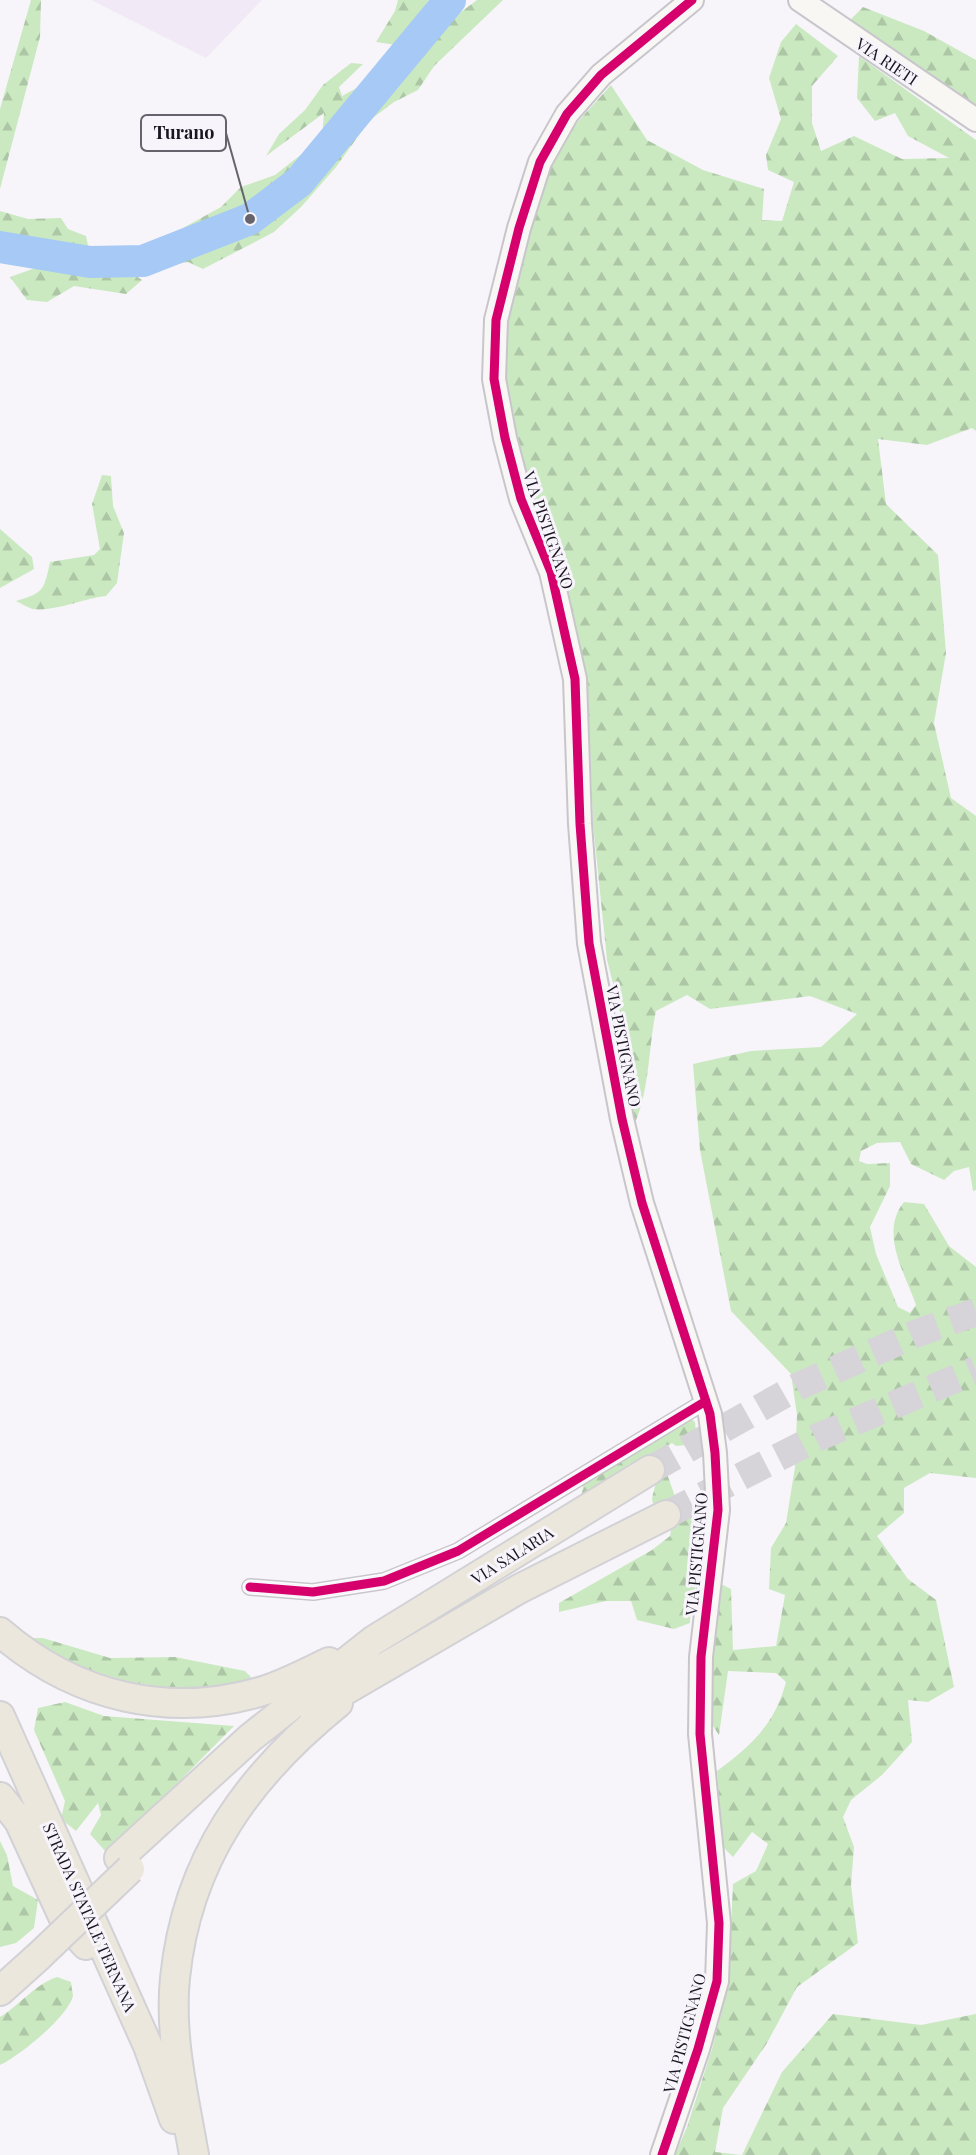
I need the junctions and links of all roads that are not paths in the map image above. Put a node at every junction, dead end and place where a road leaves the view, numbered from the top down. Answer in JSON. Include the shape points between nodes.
{"nodes":[{"id":1,"x":692,"y":0,"type":"edge"},
{"id":2,"x":800,"y":0,"type":"edge"},
{"id":3,"x":976,"y":120,"type":"edge"},
{"id":4,"x":706,"y":1401,"type":"junction"},
{"id":5,"x":650,"y":1470,"type":"tunnel mouth"},
{"id":6,"x":666,"y":1515,"type":"tunnel mouth"},
{"id":7,"x":250,"y":1587,"type":"dead end"},
{"id":8,"x":0,"y":1632,"type":"edge"},
{"id":9,"x":380,"y":1653,"type":"junction"},
{"id":10,"x":0,"y":1716,"type":"edge"},
{"id":11,"x":0,"y":1751,"type":"edge"},
{"id":12,"x":0,"y":1797,"type":"edge"},
{"id":13,"x":87,"y":1946,"type":"junction"},
{"id":14,"x":33,"y":1950,"type":"junction"},
{"id":15,"x":0,"y":1970,"type":"edge"},
{"id":16,"x":0,"y":1991,"type":"edge"},
{"id":17,"x":174,"y":2119,"type":"junction"},
{"id":18,"x":188,"y":2155,"type":"edge"},
{"id":19,"x":194,"y":2155,"type":"edge"},
{"id":20,"x":663,"y":2155,"type":"edge"}],
"edges":[{"from":1,"to":4,"type":"street","name":"VIA PISTIGNANO","via":[[601,75],[567,114],[540,162],[496,320],[494,379],[521,499],[551,572],[574,679],[590,942],[622,1119],[642,1203]]},
{"from":2,"to":3,"type":"street","name":"VIA RIETI"},
{"from":4,"to":7,"type":"street","via":[[448,1555],[384,1581],[313,1592]]},
{"from":4,"to":20,"type":"street","name":"VIA PISTIGNANO","via":[[715,1453],[718,1510],[701,1657],[700,1734],[719,1923],[717,1981]]},
{"from":5,"to":9,"type":"highway","name":"VIA SALARIA"},
{"from":6,"to":9,"type":"highway","name":"VIA SALARIA"},
{"from":8,"to":9,"type":"highway","via":[[42,1665],[90,1688],[168,1703],[225,1700]]},
{"from":9,"to":14,"type":"highway","via":[[250,1738]]},
{"from":9,"to":19,"type":"highway","via":[[262,1773],[217,1838],[199,1879],[185,1923],[175,1978],[177,2052]]},
{"from":10,"to":17,"type":"highway","name":"STRADA STATALE TERNANA","via":[[148,2046]]},
{"from":11,"to":13,"type":"highway","name":"STRADA STATALE TERNANA"},
{"from":12,"to":13,"type":"highway","via":[[19,1821],[66,1923]]},
{"from":13,"to":17,"type":"highway","name":"STRADA STATALE TERNANA"},
{"from":14,"to":15,"type":"highway"},
{"from":14,"to":16,"type":"highway"},
{"from":17,"to":18,"type":"highway","name":"STRADA STATALE TERNANA"}]}
